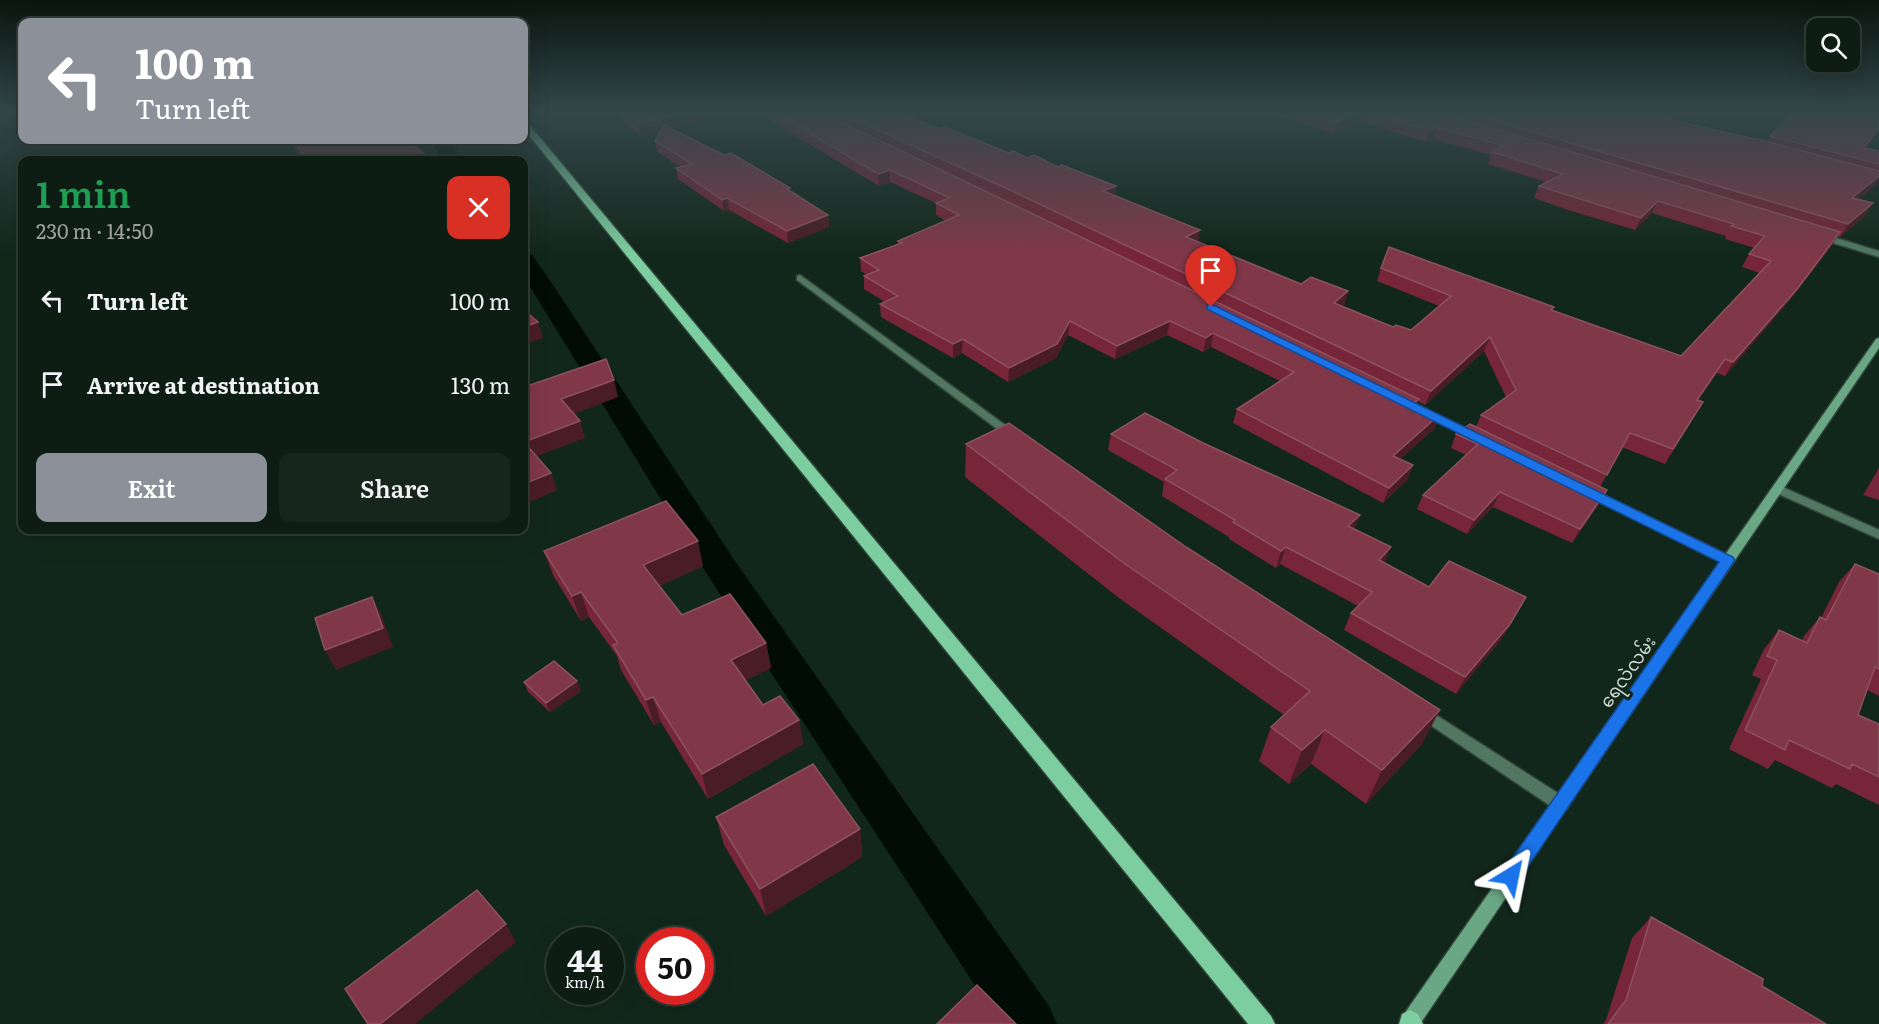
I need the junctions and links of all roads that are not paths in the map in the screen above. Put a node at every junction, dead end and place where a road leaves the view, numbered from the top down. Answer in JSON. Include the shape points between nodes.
{"nodes":[{"id":1,"x":553,"y":159,"type":"edge"},
{"id":2,"x":1812,"y":233,"type":"edge"},
{"id":3,"x":1879,"y":254,"type":"edge"},
{"id":4,"x":800,"y":278,"type":"dead end"},
{"id":5,"x":1879,"y":341,"type":"edge"},
{"id":6,"x":1417,"y":409,"type":"edge"},
{"id":7,"x":1019,"y":440,"type":"edge"},
{"id":8,"x":1482,"y":440,"type":"edge"},
{"id":9,"x":1578,"y":487,"type":"edge"},
{"id":10,"x":1778,"y":489,"type":"junction"},
{"id":11,"x":1879,"y":535,"type":"edge"},
{"id":12,"x":1728,"y":560,"type":"junction"},
{"id":13,"x":1412,"y":705,"type":"edge"},
{"id":14,"x":1561,"y":804,"type":"junction"},
{"id":15,"x":1410,"y":1023,"type":"edge"},
{"id":16,"x":1263,"y":1024,"type":"edge"}],
"edges":[{"from":1,"to":16,"type":"main road"},
{"from":2,"to":3,"type":"street"},
{"from":4,"to":7,"type":"street"},
{"from":5,"to":10,"type":"main road","name":"ရေလဲလမ်း"},
{"from":6,"to":8,"type":"street"},
{"from":9,"to":12,"type":"street"},
{"from":10,"to":11,"type":"street"},
{"from":10,"to":12,"type":"main road","name":"ရေလဲလမ်း"},
{"from":12,"to":14,"type":"main road","name":"ရေလဲလမ်း"},
{"from":13,"to":14,"type":"street"},
{"from":14,"to":15,"type":"main road","name":"ရေလဲလမ်း"}]}
